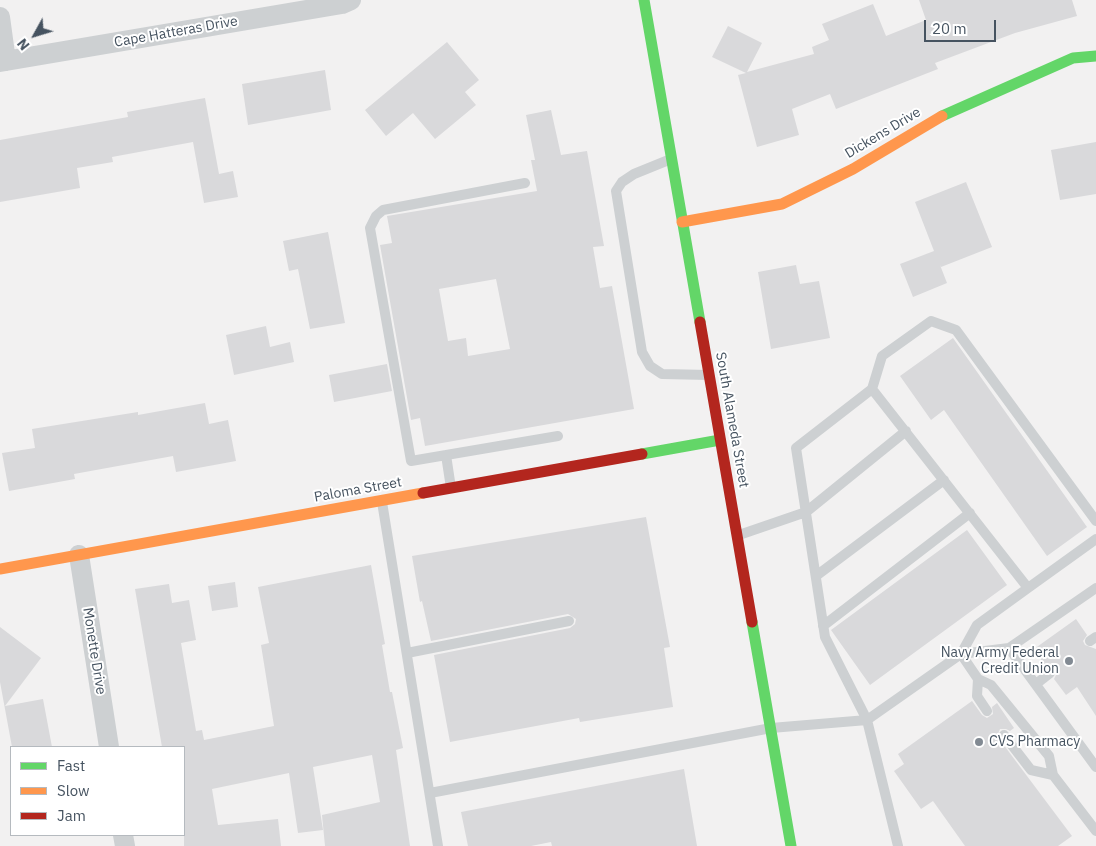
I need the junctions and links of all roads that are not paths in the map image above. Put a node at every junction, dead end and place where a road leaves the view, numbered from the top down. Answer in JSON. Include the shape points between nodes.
{"nodes":[{"id":1,"x":351,"y":0,"type":"edge"},
{"id":2,"x":644,"y":0,"type":"edge"},
{"id":3,"x":0,"y":17,"type":"edge"},
{"id":4,"x":1096,"y":56,"type":"edge"},
{"id":5,"x":3,"y":61,"type":"edge"},
{"id":6,"x":672,"y":159,"type":"junction"},
{"id":7,"x":525,"y":183,"type":"dead end"},
{"id":8,"x":682,"y":222,"type":"junction"},
{"id":9,"x":709,"y":375,"type":"junction"},
{"id":10,"x":872,"y":389,"type":"junction"},
{"id":11,"x":906,"y":431,"type":"junction"},
{"id":12,"x":558,"y":436,"type":"dead end"},
{"id":13,"x":720,"y":440,"type":"junction"},
{"id":14,"x":446,"y":455,"type":"junction"},
{"id":15,"x":944,"y":480,"type":"junction"},
{"id":16,"x":451,"y":489,"type":"junction"},
{"id":17,"x":382,"y":501,"type":"junction"},
{"id":18,"x":806,"y":512,"type":"junction"},
{"id":19,"x":970,"y":513,"type":"junction"},
{"id":20,"x":1096,"y":521,"type":"edge"},
{"id":21,"x":737,"y":535,"type":"junction"},
{"id":22,"x":1096,"y":538,"type":"edge"},
{"id":23,"x":79,"y":555,"type":"junction"},
{"id":24,"x":0,"y":569,"type":"edge"},
{"id":25,"x":816,"y":576,"type":"junction"},
{"id":26,"x":1028,"y":588,"type":"junction"},
{"id":27,"x":1096,"y":588,"type":"edge"},
{"id":28,"x":569,"y":622,"type":"dead end"},
{"id":29,"x":823,"y":626,"type":"junction"},
{"id":30,"x":1009,"y":648,"type":"junction"},
{"id":31,"x":407,"y":653,"type":"junction"},
{"id":32,"x":961,"y":654,"type":"junction"},
{"id":33,"x":1050,"y":672,"type":"dead end"},
{"id":34,"x":978,"y":679,"type":"junction"},
{"id":35,"x":1036,"y":684,"type":"junction"},
{"id":36,"x":987,"y":711,"type":"dead end"},
{"id":37,"x":867,"y":720,"type":"junction"},
{"id":38,"x":771,"y":728,"type":"junction"},
{"id":39,"x":1004,"y":735,"type":"dead end"},
{"id":40,"x":110,"y":746,"type":"edge"},
{"id":41,"x":1096,"y":767,"type":"edge"},
{"id":42,"x":1053,"y":775,"type":"junction"},
{"id":43,"x":430,"y":793,"type":"junction"},
{"id":44,"x":1096,"y":831,"type":"edge"},
{"id":45,"x":438,"y":846,"type":"edge"},
{"id":46,"x":791,"y":846,"type":"edge"},
{"id":47,"x":898,"y":846,"type":"edge"}],
"edges":[{"from":1,"to":5,"type":"street","name":"Cape Hatteras Drive"},
{"from":2,"to":6,"type":"street","name":"South Alameda Street"},
{"from":3,"to":5,"type":"street"},
{"from":4,"to":8,"type":"street","name":"Dickens Drive","via":[[1073,58],[930,122],[853,169],[782,204]]},
{"from":6,"to":8,"type":"street","name":"South Alameda Street"},
{"from":6,"to":9,"type":"lane","via":[[634,174],[616,191],[642,352],[650,366],[662,374]]},
{"from":7,"to":14,"type":"lane","via":[[383,210],[370,228],[411,461]]},
{"from":8,"to":9,"type":"street","name":"South Alameda Street"},
{"from":9,"to":13,"type":"street","name":"South Alameda Street"},
{"from":10,"to":11,"type":"lane"},
{"from":10,"to":18,"type":"lane","via":[[796,448]]},
{"from":10,"to":20,"type":"lane","via":[[882,356],[931,321],[956,330]]},
{"from":11,"to":15,"type":"lane"},
{"from":11,"to":18,"type":"lane"},
{"from":12,"to":14,"type":"lane"},
{"from":13,"to":16,"type":"street","name":"Paloma Street"},
{"from":13,"to":21,"type":"street","name":"South Alameda Street"},
{"from":14,"to":16,"type":"lane"},
{"from":15,"to":19,"type":"lane"},
{"from":15,"to":25,"type":"lane"},
{"from":16,"to":17,"type":"street","name":"Paloma Street"},
{"from":17,"to":23,"type":"street","name":"Paloma Street"},
{"from":17,"to":31,"type":"lane"},
{"from":18,"to":21,"type":"lane"},
{"from":18,"to":25,"type":"lane"},
{"from":19,"to":26,"type":"lane"},
{"from":19,"to":29,"type":"lane"},
{"from":21,"to":38,"type":"street","name":"South Alameda Street"},
{"from":22,"to":26,"type":"lane"},
{"from":23,"to":24,"type":"street","name":"Paloma Street"},
{"from":23,"to":40,"type":"street","name":"Monette Drive"},
{"from":25,"to":29,"type":"lane"},
{"from":26,"to":32,"type":"lane","via":[[977,625]]},
{"from":27,"to":30,"type":"lane"},
{"from":28,"to":31,"type":"lane"},
{"from":29,"to":37,"type":"lane","via":[[825,637]]},
{"from":30,"to":32,"type":"lane"},
{"from":30,"to":35,"type":"lane"},
{"from":31,"to":43,"type":"lane"},
{"from":32,"to":34,"type":"lane"},
{"from":32,"to":37,"type":"lane"},
{"from":33,"to":35,"type":"lane"},
{"from":34,"to":36,"type":"lane","via":[[977,696]]},
{"from":34,"to":42,"type":"lane","via":[[991,685],[1049,756]]},
{"from":35,"to":41,"type":"lane"},
{"from":37,"to":38,"type":"lane"},
{"from":37,"to":47,"type":"lane"},
{"from":38,"to":43,"type":"lane"},
{"from":38,"to":46,"type":"street","name":"South Alameda Street"},
{"from":39,"to":42,"type":"lane","via":[[1031,770]]},
{"from":42,"to":44,"type":"lane"},
{"from":43,"to":45,"type":"lane"}]}
